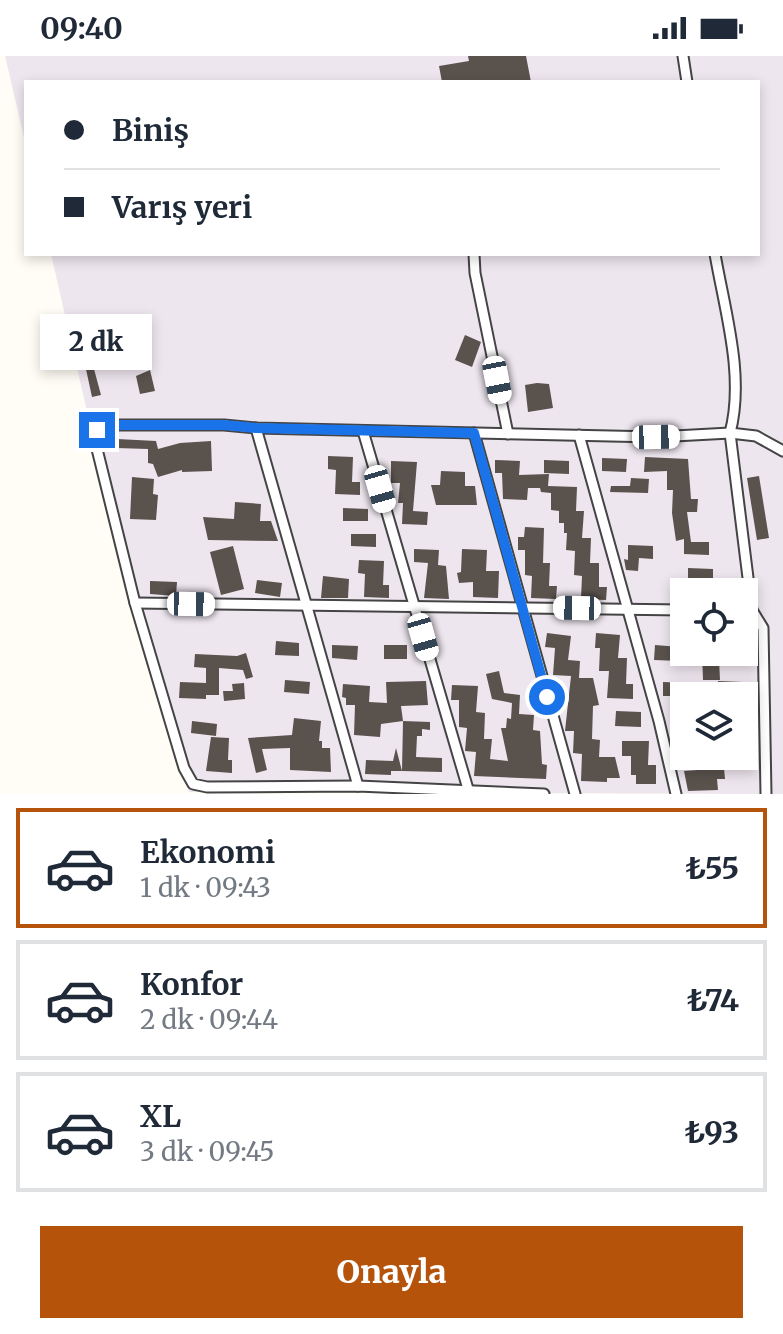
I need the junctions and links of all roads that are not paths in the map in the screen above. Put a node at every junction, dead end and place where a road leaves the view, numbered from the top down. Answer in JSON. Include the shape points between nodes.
{"nodes":[{"id":1,"x":683,"y":56,"type":"edge"},
{"id":2,"x":687,"y":80,"type":"edge"},
{"id":3,"x":474,"y":256,"type":"edge"},
{"id":4,"x":715,"y":256,"type":"edge"},
{"id":5,"x":256,"y":428,"type":"junction"},
{"id":6,"x":363,"y":431,"type":"junction"},
{"id":7,"x":474,"y":433,"type":"junction"},
{"id":8,"x":730,"y":433,"type":"junction"},
{"id":9,"x":508,"y":434,"type":"junction"},
{"id":10,"x":579,"y":435,"type":"junction"},
{"id":11,"x":783,"y":451,"type":"edge"},
{"id":12,"x":745,"y":578,"type":"edge"},
{"id":13,"x":135,"y":603,"type":"junction"},
{"id":14,"x":304,"y":606,"type":"junction"},
{"id":15,"x":414,"y":606,"type":"junction"},
{"id":16,"x":524,"y":607,"type":"junction"},
{"id":17,"x":629,"y":608,"type":"junction"},
{"id":18,"x":670,"y":609,"type":"edge"},
{"id":19,"x":758,"y":622,"type":"edge"},
{"id":20,"x":358,"y":786,"type":"junction"},
{"id":21,"x":468,"y":789,"type":"junction"},
{"id":22,"x":544,"y":794,"type":"edge"},
{"id":23,"x":575,"y":794,"type":"edge"},
{"id":24,"x":676,"y":794,"type":"edge"},
{"id":25,"x":766,"y":794,"type":"edge"}],
"edges":[{"from":1,"to":2,"type":"street"},
{"from":3,"to":9,"type":"street"},
{"from":4,"to":8,"type":"street","via":[[737,406]]},
{"from":5,"to":6,"type":"street"},
{"from":5,"to":13,"type":"street","via":[[107,425],[97,430],[96,445]]},
{"from":5,"to":14,"type":"street"},
{"from":6,"to":7,"type":"street"},
{"from":6,"to":15,"type":"street"},
{"from":7,"to":9,"type":"street"},
{"from":7,"to":16,"type":"street"},
{"from":8,"to":10,"type":"street"},
{"from":8,"to":11,"type":"street","via":[[756,436]]},
{"from":8,"to":12,"type":"street"},
{"from":9,"to":10,"type":"street"},
{"from":10,"to":17,"type":"street"},
{"from":13,"to":14,"type":"street"},
{"from":13,"to":20,"type":"street","via":[[193,784]]},
{"from":14,"to":15,"type":"street"},
{"from":14,"to":20,"type":"street"},
{"from":15,"to":16,"type":"street"},
{"from":15,"to":21,"type":"street"},
{"from":16,"to":17,"type":"street"},
{"from":16,"to":23,"type":"street"},
{"from":17,"to":18,"type":"street"},
{"from":17,"to":24,"type":"street"},
{"from":19,"to":25,"type":"street","via":[[763,628]]},
{"from":20,"to":21,"type":"street"},
{"from":21,"to":22,"type":"street"}]}
